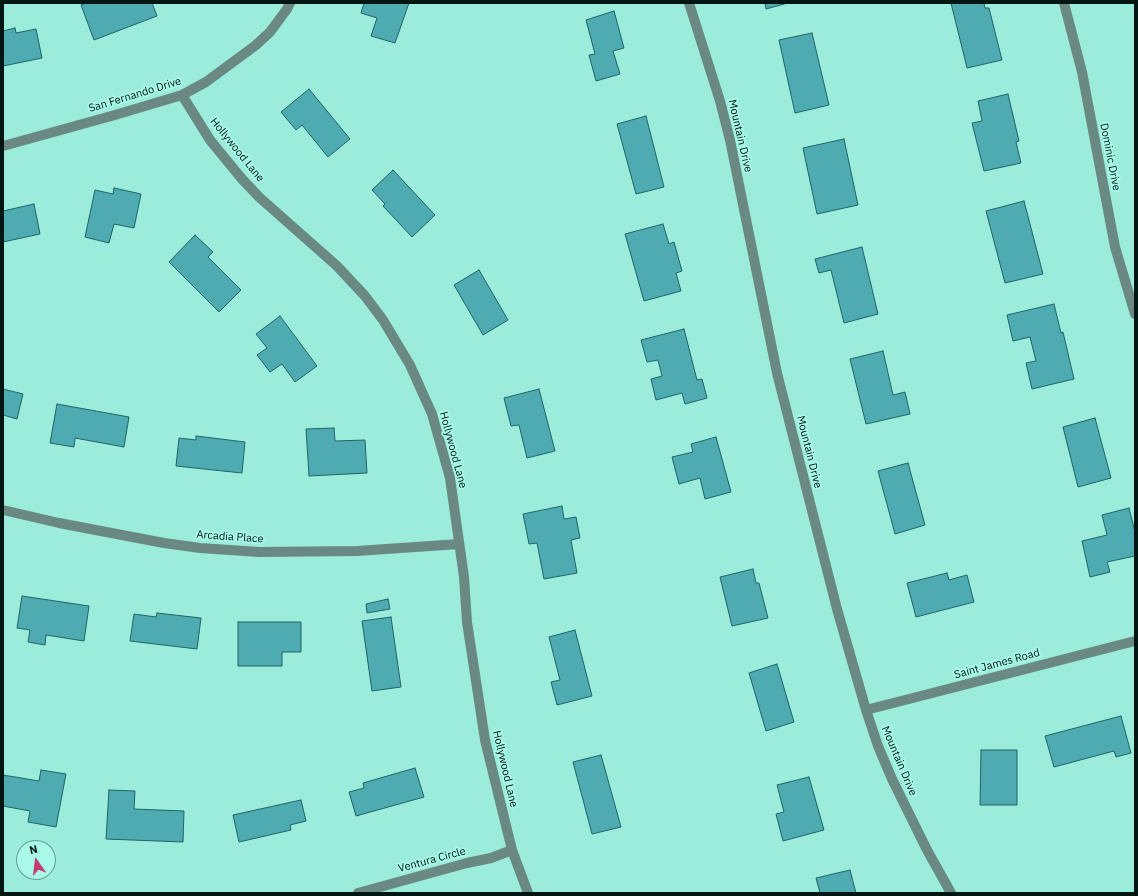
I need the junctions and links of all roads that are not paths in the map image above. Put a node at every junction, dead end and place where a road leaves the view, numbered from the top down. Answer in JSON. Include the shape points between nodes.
{"nodes":[{"id":1,"x":290,"y":3,"type":"edge"},
{"id":2,"x":689,"y":3,"type":"edge"},
{"id":3,"x":1064,"y":3,"type":"edge"},
{"id":4,"x":182,"y":95,"type":"junction"},
{"id":5,"x":3,"y":146,"type":"edge"},
{"id":6,"x":1135,"y":314,"type":"edge"},
{"id":7,"x":3,"y":510,"type":"edge"},
{"id":8,"x":459,"y":544,"type":"junction"},
{"id":9,"x":1135,"y":641,"type":"edge"},
{"id":10,"x":866,"y":710,"type":"junction"},
{"id":11,"x":512,"y":850,"type":"junction"},
{"id":12,"x":358,"y":893,"type":"edge"},
{"id":13,"x":528,"y":893,"type":"edge"},
{"id":14,"x":951,"y":893,"type":"edge"}],
"edges":[{"from":1,"to":4,"type":"street","name":"San Fernando Drive","via":[[270,32],[256,45],[206,82]]},
{"from":2,"to":10,"type":"street","name":"Mountain Drive","via":[[730,140],[776,373]]},
{"from":3,"to":6,"type":"street","name":"Dominic Drive","via":[[1082,72],[1115,247]]},
{"from":4,"to":5,"type":"street","name":"San Fernando Drive"},
{"from":4,"to":8,"type":"street","name":"Hollywood Lane","via":[[210,140],[242,179],[337,266],[384,320],[410,365],[432,414],[450,478]]},
{"from":7,"to":8,"type":"street","name":"Arcadia Place","via":[[200,548],[259,552],[357,551]]},
{"from":8,"to":11,"type":"street","name":"Hollywood Lane","via":[[467,622],[485,740]]},
{"from":9,"to":10,"type":"street","name":"Saint James Road"},
{"from":10,"to":14,"type":"street","name":"Mountain Drive","via":[[892,779]]},
{"from":11,"to":12,"type":"street","name":"Ventura Circle","via":[[491,858]]},
{"from":11,"to":13,"type":"street","name":"Hollywood Lane"}]}
